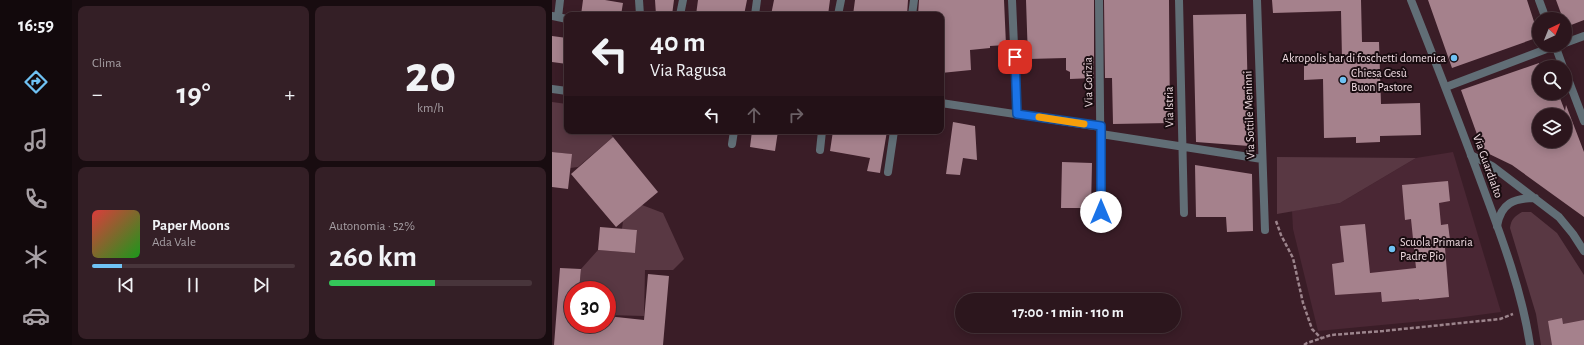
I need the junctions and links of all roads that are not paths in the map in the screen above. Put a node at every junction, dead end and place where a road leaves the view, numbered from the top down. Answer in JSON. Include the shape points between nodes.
{"nodes":[{"id":1,"x":560,"y":0,"type":"edge"},
{"id":2,"x":639,"y":0,"type":"edge"},
{"id":3,"x":683,"y":0,"type":"edge"},
{"id":4,"x":757,"y":0,"type":"edge"},
{"id":5,"x":841,"y":0,"type":"edge"},
{"id":6,"x":914,"y":0,"type":"edge"},
{"id":7,"x":1012,"y":0,"type":"edge"},
{"id":8,"x":1098,"y":0,"type":"edge"},
{"id":9,"x":1179,"y":0,"type":"edge"},
{"id":10,"x":1258,"y":0,"type":"edge"},
{"id":11,"x":1411,"y":0,"type":"edge"},
{"id":12,"x":1539,"y":0,"type":"edge"},
{"id":13,"x":640,"y":12,"type":"edge"},
{"id":14,"x":681,"y":12,"type":"edge"},
{"id":15,"x":755,"y":12,"type":"edge"},
{"id":16,"x":839,"y":12,"type":"edge"},
{"id":17,"x":912,"y":12,"type":"edge"},
{"id":18,"x":1543,"y":12,"type":"edge"},
{"id":19,"x":555,"y":16,"type":"edge"},
{"id":20,"x":1584,"y":36,"type":"edge"},
{"id":21,"x":1572,"y":40,"type":"edge"},
{"id":22,"x":1538,"y":52,"type":"edge"},
{"id":23,"x":1446,"y":87,"type":"junction"},
{"id":24,"x":552,"y":89,"type":"edge"},
{"id":25,"x":1572,"y":89,"type":"edge"},
{"id":26,"x":564,"y":91,"type":"edge"},
{"id":27,"x":944,"y":103,"type":"edge"},
{"id":28,"x":1017,"y":114,"type":"junction"},
{"id":29,"x":1584,"y":121,"type":"edge"},
{"id":30,"x":1101,"y":130,"type":"junction"},
{"id":31,"x":734,"y":134,"type":"edge"},
{"id":32,"x":822,"y":134,"type":"edge"},
{"id":33,"x":894,"y":134,"type":"edge"},
{"id":34,"x":732,"y":144,"type":"dead end"},
{"id":35,"x":1182,"y":147,"type":"junction"},
{"id":36,"x":820,"y":150,"type":"dead end"},
{"id":37,"x":1471,"y":155,"type":"junction"},
{"id":38,"x":1262,"y":159,"type":"junction"},
{"id":39,"x":888,"y":172,"type":"dead end"},
{"id":40,"x":1535,"y":198,"type":"junction"},
{"id":41,"x":1101,"y":212,"type":"dead end"},
{"id":42,"x":1184,"y":213,"type":"dead end"},
{"id":43,"x":1497,"y":226,"type":"junction"},
{"id":44,"x":1265,"y":230,"type":"dead end"},
{"id":45,"x":1584,"y":251,"type":"edge"},
{"id":46,"x":1530,"y":345,"type":"edge"}],
"edges":[{"from":1,"to":19,"type":"street"},
{"from":2,"to":13,"type":"street"},
{"from":3,"to":14,"type":"street"},
{"from":4,"to":15,"type":"street"},
{"from":5,"to":16,"type":"street"},
{"from":6,"to":17,"type":"street"},
{"from":7,"to":28,"type":"street"},
{"from":8,"to":30,"type":"street","name":"Via Gorizia"},
{"from":9,"to":35,"type":"street","name":"Via Istria"},
{"from":10,"to":38,"type":"street","name":"Via Sottile Meninni"},
{"from":11,"to":23,"type":"street","name":"Via Guardialto"},
{"from":12,"to":18,"type":"street"},
{"from":20,"to":21,"type":"street"},
{"from":22,"to":23,"type":"street"},
{"from":23,"to":37,"type":"street","name":"Via Guardialto"},
{"from":24,"to":26,"type":"street"},
{"from":25,"to":29,"type":"street"},
{"from":27,"to":28,"type":"street"},
{"from":28,"to":30,"type":"street"},
{"from":30,"to":35,"type":"street"},
{"from":30,"to":41,"type":"street","name":"Via Gorizia"},
{"from":31,"to":34,"type":"street"},
{"from":32,"to":36,"type":"street"},
{"from":33,"to":39,"type":"street"},
{"from":35,"to":38,"type":"street"},
{"from":35,"to":42,"type":"street","name":"Via Istria"},
{"from":37,"to":40,"type":"street","via":[[1492,166]]},
{"from":37,"to":43,"type":"street","name":"Via Guardialto"},
{"from":38,"to":44,"type":"street","name":"Via Sottile Meninni"},
{"from":40,"to":43,"type":"street","via":[[1521,198],[1510,203],[1499,216]]},
{"from":40,"to":45,"type":"street","via":[[1559,217]]},
{"from":43,"to":46,"type":"street","name":"Via Guardialto","via":[[1524,311]]}]}
